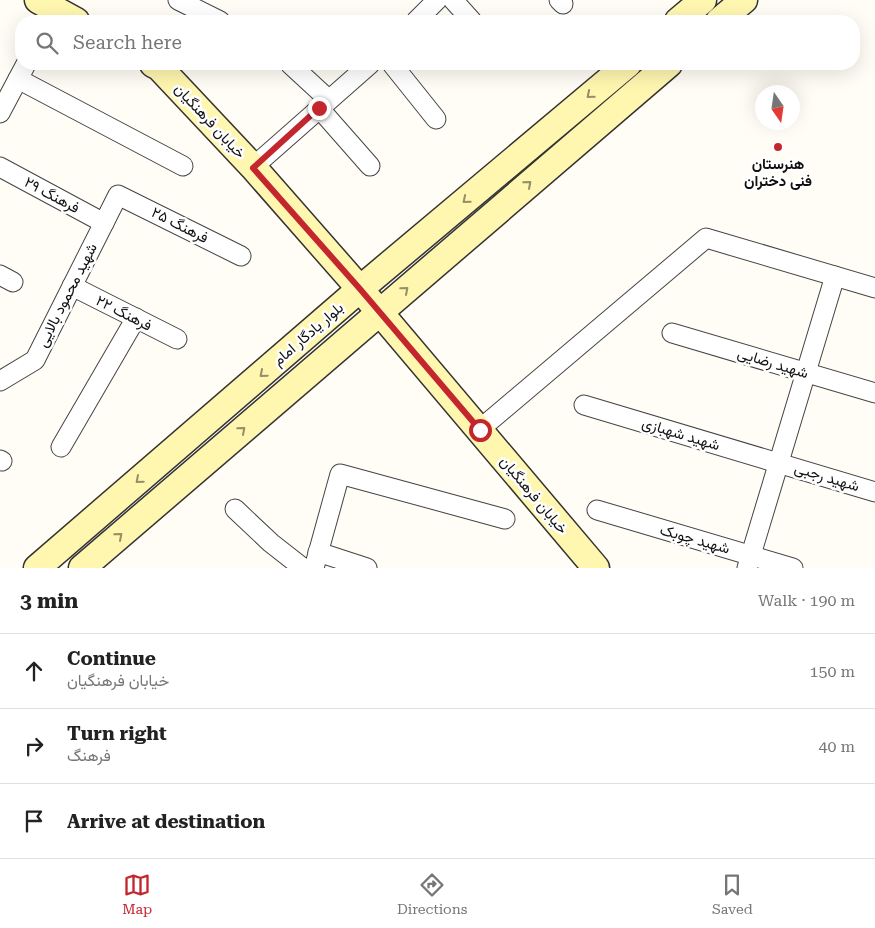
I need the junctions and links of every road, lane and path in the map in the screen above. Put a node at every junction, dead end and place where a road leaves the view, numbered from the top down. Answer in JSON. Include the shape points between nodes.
{"nodes":[{"id":1,"x":178,"y":0,"type":"edge"},
{"id":2,"x":437,"y":0,"type":"edge"},
{"id":3,"x":453,"y":0,"type":"edge"},
{"id":4,"x":703,"y":0,"type":"edge"},
{"id":5,"x":744,"y":0,"type":"edge"},
{"id":6,"x":49,"y":7,"type":"edge"},
{"id":7,"x":64,"y":15,"type":"edge"},
{"id":8,"x":208,"y":15,"type":"edge"},
{"id":9,"x":422,"y":15,"type":"edge"},
{"id":10,"x":467,"y":15,"type":"edge"},
{"id":11,"x":685,"y":15,"type":"edge"},
{"id":12,"x":726,"y":15,"type":"edge"},
{"id":13,"x":162,"y":70,"type":"edge"},
{"id":14,"x":295,"y":70,"type":"edge"},
{"id":15,"x":363,"y":70,"type":"edge"},
{"id":16,"x":397,"y":70,"type":"edge"},
{"id":17,"x":621,"y":70,"type":"edge"},
{"id":18,"x":662,"y":70,"type":"edge"},
{"id":19,"x":22,"y":71,"type":"edge"},
{"id":20,"x":324,"y":104,"type":"junction"},
{"id":21,"x":0,"y":113,"type":"edge"},
{"id":22,"x":436,"y":119,"type":"dead end"},
{"id":23,"x":183,"y":166,"type":"dead end"},
{"id":24,"x":370,"y":166,"type":"dead end"},
{"id":25,"x":0,"y":167,"type":"edge"},
{"id":26,"x":253,"y":168,"type":"junction"},
{"id":27,"x":118,"y":195,"type":"joint"},
{"id":28,"x":104,"y":223,"type":"junction"},
{"id":29,"x":241,"y":256,"type":"dead end"},
{"id":30,"x":835,"y":276,"type":"junction"},
{"id":31,"x":72,"y":286,"type":"junction"},
{"id":32,"x":875,"y":288,"type":"edge"},
{"id":33,"x":360,"y":289,"type":"junction"},
{"id":34,"x":379,"y":312,"type":"junction"},
{"id":35,"x":136,"y":318,"type":"junction"},
{"id":36,"x":672,"y":333,"type":"dead end"},
{"id":37,"x":176,"y":339,"type":"dead end"},
{"id":38,"x":806,"y":373,"type":"junction"},
{"id":39,"x":0,"y":381,"type":"edge"},
{"id":40,"x":875,"y":393,"type":"edge"},
{"id":41,"x":584,"y":405,"type":"dead end"},
{"id":42,"x":480,"y":430,"type":"junction"},
{"id":43,"x":62,"y":447,"type":"dead end"},
{"id":44,"x":779,"y":463,"type":"junction"},
{"id":45,"x":875,"y":492,"type":"edge"},
{"id":46,"x":234,"y":509,"type":"dead end"},
{"id":47,"x":597,"y":510,"type":"dead end"},
{"id":48,"x":505,"y":519,"type":"dead end"},
{"id":49,"x":316,"y":560,"type":"edge"},
{"id":50,"x":749,"y":562,"type":"edge"},
{"id":51,"x":589,"y":565,"type":"edge"},
{"id":52,"x":37,"y":568,"type":"edge"},
{"id":53,"x":82,"y":568,"type":"edge"},
{"id":54,"x":303,"y":568,"type":"edge"},
{"id":55,"x":367,"y":568,"type":"edge"},
{"id":56,"x":793,"y":568,"type":"edge"}],
"edges":[{"from":1,"to":8,"type":"street"},
{"from":2,"to":9,"type":"street"},
{"from":3,"to":10,"type":"street"},
{"from":4,"to":11,"type":"main road"},
{"from":5,"to":12,"type":"main road"},
{"from":6,"to":7,"type":"main road"},
{"from":13,"to":26,"type":"main road","name":"خیابان فرهنگیان"},
{"from":14,"to":20,"type":"street"},
{"from":15,"to":20,"type":"street"},
{"from":16,"to":22,"type":"street"},
{"from":17,"to":33,"type":"main road","name":"بلوار یادگار امام","one_way":true},
{"from":34,"to":18,"type":"main road","name":"بلوار یادگار امام","one_way":true},
{"from":19,"to":21,"type":"street"},
{"from":19,"to":23,"type":"street"},
{"from":20,"to":24,"type":"street"},
{"from":20,"to":26,"type":"street"},
{"from":25,"to":28,"type":"street","name":"فرهنگ ۲۹"},
{"from":26,"to":33,"type":"main road","name":"خیابان فرهنگیان"},
{"from":27,"to":28,"type":"street","name":"شهید محمود بالایی"},
{"from":27,"to":29,"type":"street","name":"فرهنگ ۲۵"},
{"from":28,"to":31,"type":"street","name":"شهید محمود بالایی"},
{"from":30,"to":32,"type":"street"},
{"from":30,"to":38,"type":"street"},
{"from":30,"to":42,"type":"street","via":[[706,238]]},
{"from":31,"to":35,"type":"street","name":"فرهنگ ۲۲"},
{"from":31,"to":39,"type":"street","name":"شهید محمود بالایی","via":[[34,360]]},
{"from":33,"to":34,"type":"main road","name":"خیابان فرهنگیان"},
{"from":33,"to":52,"type":"main road","name":"بلوار یادگار امام","one_way":true},
{"from":34,"to":42,"type":"main road","name":"خیابان فرهنگیان"},
{"from":53,"to":34,"type":"main road","name":"بلوار یادگار امام","one_way":true},
{"from":35,"to":37,"type":"street","name":"فرهنگ ۲۲"},
{"from":35,"to":43,"type":"street"},
{"from":36,"to":38,"type":"street","name":"شهید رضایی"},
{"from":38,"to":40,"type":"street","name":"شهید رضایی"},
{"from":38,"to":44,"type":"street"},
{"from":41,"to":44,"type":"street","name":"شهید شهبازی"},
{"from":42,"to":51,"type":"main road","name":"خیابان فرهنگیان"},
{"from":44,"to":45,"type":"street","name":"شهید رجبی"},
{"from":44,"to":50,"type":"street"},
{"from":46,"to":54,"type":"street"},
{"from":47,"to":50,"type":"street","name":"شهید چوبک"},
{"from":48,"to":49,"type":"street","via":[[340,474]]},
{"from":49,"to":55,"type":"street"},
{"from":50,"to":56,"type":"street","name":"شهید چوبک"}]}
